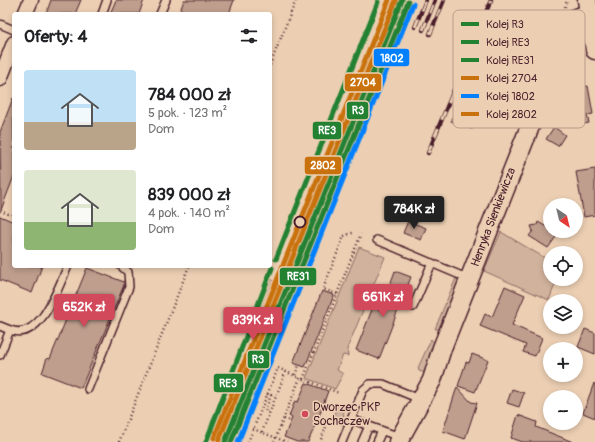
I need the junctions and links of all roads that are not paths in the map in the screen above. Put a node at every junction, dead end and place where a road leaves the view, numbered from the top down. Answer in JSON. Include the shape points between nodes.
{"nodes":[{"id":1,"x":30,"y":0,"type":"edge"},
{"id":2,"x":107,"y":0,"type":"edge"},
{"id":3,"x":166,"y":0,"type":"edge"},
{"id":4,"x":588,"y":6,"type":"edge"},
{"id":5,"x":26,"y":12,"type":"edge"},
{"id":6,"x":103,"y":12,"type":"edge"},
{"id":7,"x":161,"y":12,"type":"edge"},
{"id":8,"x":0,"y":24,"type":"edge"},
{"id":9,"x":12,"y":29,"type":"edge"},
{"id":10,"x":12,"y":48,"type":"edge"},
{"id":11,"x":595,"y":50,"type":"edge"},
{"id":12,"x":0,"y":79,"type":"edge"},
{"id":13,"x":529,"y":128,"type":"edge"},
{"id":14,"x":377,"y":240,"type":"dead end"},
{"id":15,"x":432,"y":263,"type":"junction"},
{"id":16,"x":67,"y":268,"type":"edge"},
{"id":17,"x":123,"y":268,"type":"edge"},
{"id":18,"x":469,"y":279,"type":"junction"},
{"id":19,"x":412,"y":307,"type":"dead end"},
{"id":20,"x":0,"y":326,"type":"edge"},
{"id":21,"x":10,"y":330,"type":"junction"},
{"id":22,"x":0,"y":355,"type":"edge"},
{"id":23,"x":88,"y":389,"type":"dead end"},
{"id":24,"x":422,"y":400,"type":"junction"},
{"id":25,"x":351,"y":419,"type":"junction"},
{"id":26,"x":369,"y":426,"type":"junction"},
{"id":27,"x":382,"y":431,"type":"junction"},
{"id":28,"x":404,"y":440,"type":"edge"},
{"id":29,"x":342,"y":442,"type":"edge"},
{"id":30,"x":362,"y":442,"type":"edge"},
{"id":31,"x":377,"y":442,"type":"edge"}],
"edges":[{"from":1,"to":5,"type":"street"},
{"from":2,"to":6,"type":"lane"},
{"from":3,"to":7,"type":"lane"},
{"from":4,"to":11,"type":"street"},
{"from":8,"to":9,"type":"lane"},
{"from":10,"to":12,"type":"street"},
{"from":13,"to":18,"type":"street","name":"Henryka Sienkiewicza"},
{"from":14,"to":15,"type":"lane"},
{"from":15,"to":18,"type":"lane"},
{"from":15,"to":19,"type":"lane"},
{"from":16,"to":21,"type":"lane","via":[[46,312],[36,325],[28,331],[18,333]]},
{"from":17,"to":23,"type":"lane","via":[[128,272],[129,287]]},
{"from":18,"to":24,"type":"street","name":"Henryka Sienkiewicza","via":[[432,380]]},
{"from":20,"to":21,"type":"lane"},
{"from":21,"to":22,"type":"lane"},
{"from":24,"to":25,"type":"lane","via":[[383,384],[374,383],[363,390]]},
{"from":24,"to":28,"type":"street","name":"Henryka Sienkiewicza"},
{"from":25,"to":26,"type":"lane"},
{"from":25,"to":29,"type":"lane"},
{"from":26,"to":27,"type":"lane"},
{"from":26,"to":30,"type":"lane"},
{"from":27,"to":28,"type":"lane"},
{"from":27,"to":31,"type":"lane"}]}
